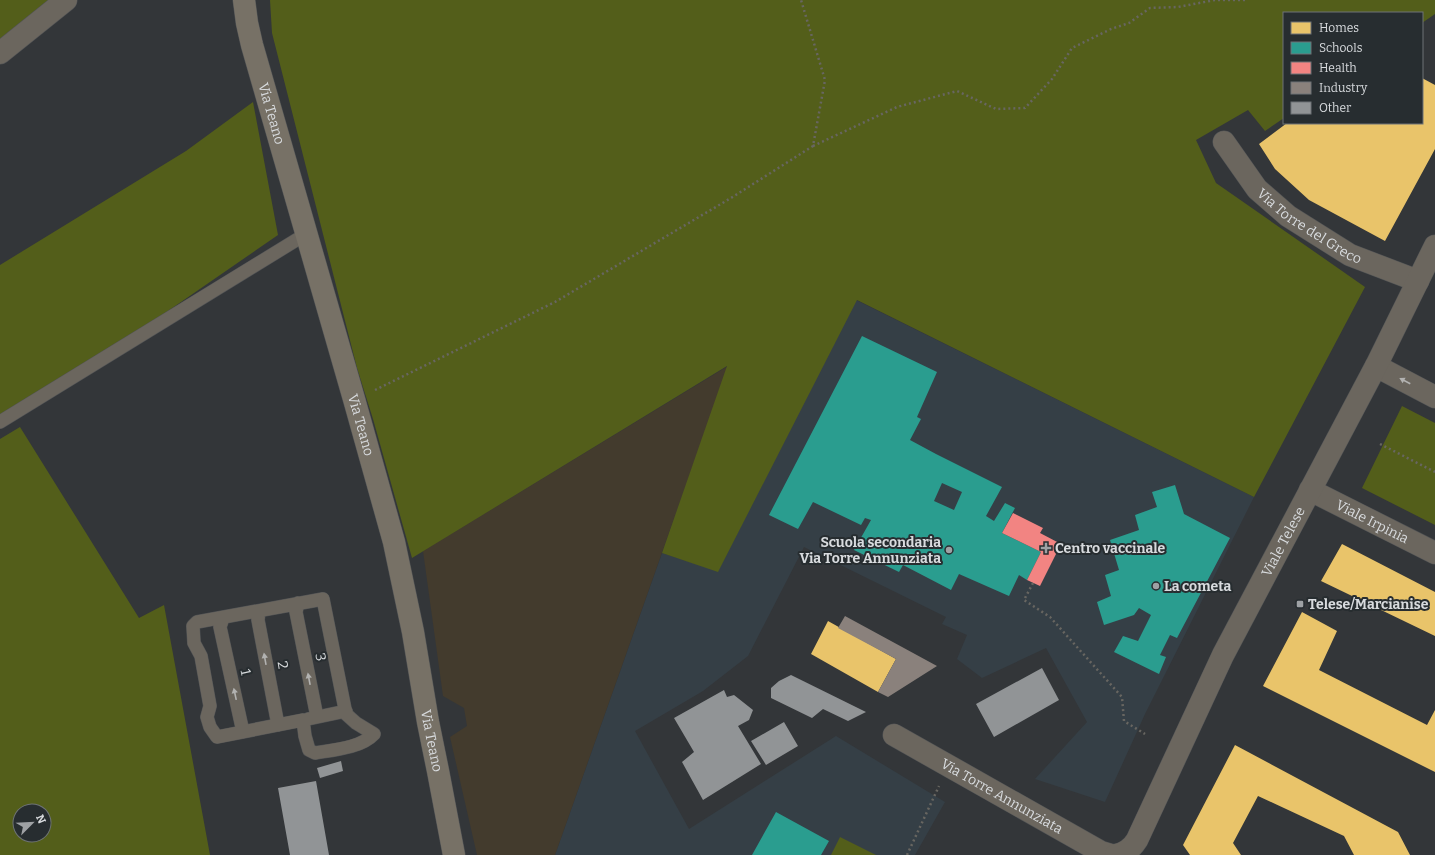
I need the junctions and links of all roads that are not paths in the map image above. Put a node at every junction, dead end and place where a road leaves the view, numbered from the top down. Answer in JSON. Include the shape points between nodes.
{"nodes":[{"id":1,"x":66,"y":0,"type":"edge"},
{"id":2,"x":244,"y":0,"type":"edge"},
{"id":3,"x":0,"y":53,"type":"edge"},
{"id":4,"x":1224,"y":142,"type":"dead end"},
{"id":5,"x":306,"y":234,"type":"junction"},
{"id":6,"x":1435,"y":246,"type":"edge"},
{"id":7,"x":1418,"y":282,"type":"junction"},
{"id":8,"x":1376,"y":366,"type":"junction"},
{"id":9,"x":1435,"y":397,"type":"edge"},
{"id":10,"x":0,"y":422,"type":"edge"},
{"id":11,"x":1310,"y":490,"type":"junction"},
{"id":12,"x":1435,"y":553,"type":"edge"},
{"id":13,"x":298,"y":603,"type":"junction"},
{"id":14,"x":259,"y":611,"type":"junction"},
{"id":15,"x":223,"y":618,"type":"junction"},
{"id":16,"x":346,"y":712,"type":"junction"},
{"id":17,"x":317,"y":717,"type":"junction"},
{"id":18,"x":303,"y":720,"type":"junction"},
{"id":19,"x":278,"y":725,"type":"junction"},
{"id":20,"x":243,"y":732,"type":"junction"},
{"id":21,"x":894,"y":735,"type":"dead end"},
{"id":22,"x":1142,"y":847,"type":"edge"},
{"id":23,"x":454,"y":855,"type":"edge"},
{"id":24,"x":1111,"y":855,"type":"edge"},
{"id":25,"x":1116,"y":855,"type":"edge"}],
"edges":[{"from":1,"to":3,"type":"street"},
{"from":2,"to":5,"type":"street","name":"Via Teano","via":[[252,45]]},
{"from":4,"to":7,"type":"street","name":"Via Torre del Greco","via":[[1258,189],[1288,216],[1350,255]]},
{"from":5,"to":10,"type":"lane"},
{"from":5,"to":23,"type":"street","name":"Via Teano","via":[[396,550]]},
{"from":6,"to":7,"type":"street","name":"Viale Telese"},
{"from":7,"to":8,"type":"street","name":"Viale Telese"},
{"from":9,"to":8,"type":"street","one_way":true},
{"from":8,"to":11,"type":"street","name":"Viale Telese"},
{"from":11,"to":12,"type":"street","name":"Viale Irpinia"},
{"from":11,"to":22,"type":"street","name":"Viale Telese","via":[[1223,655]]},
{"from":13,"to":14,"type":"lane"},
{"from":13,"to":16,"type":"lane","via":[[323,599]]},
{"from":17,"to":13,"type":"lane","name":"3","one_way":true,"via":[[296,612]]},
{"from":14,"to":15,"type":"lane"},
{"from":19,"to":14,"type":"lane","name":"2","one_way":true,"via":[[258,620]]},
{"from":20,"to":15,"type":"lane","name":"1","one_way":true,"via":[[220,627]]},
{"from":15,"to":20,"type":"lane","via":[[197,622],[193,626],[194,643],[200,656],[210,706],[207,717],[210,727],[217,737]]},
{"from":16,"to":17,"type":"lane"},
{"from":16,"to":18,"type":"lane","via":[[356,723],[374,734],[360,744],[312,753],[305,736]]},
{"from":17,"to":18,"type":"lane"},
{"from":18,"to":19,"type":"lane"},
{"from":19,"to":20,"type":"lane"},
{"from":21,"to":24,"type":"street","name":"Via Torre Annunziata","via":[[1101,852]]},
{"from":22,"to":25,"type":"street","via":[[1134,845]]}]}
